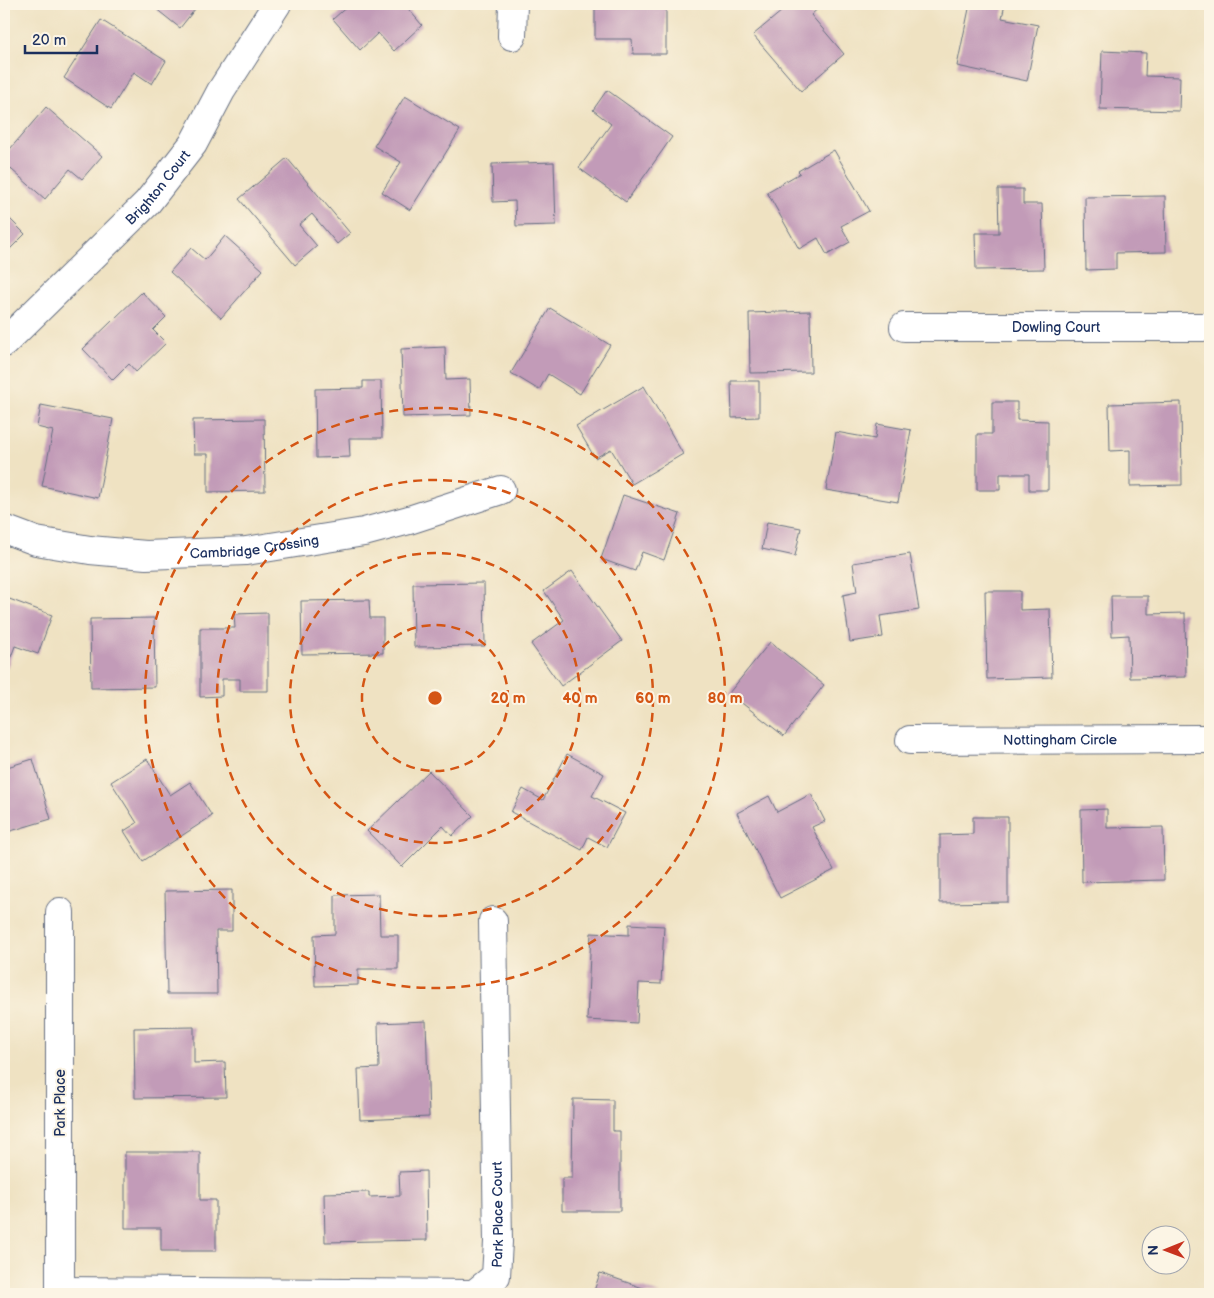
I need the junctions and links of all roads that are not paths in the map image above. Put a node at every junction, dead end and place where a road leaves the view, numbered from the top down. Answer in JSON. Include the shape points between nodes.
{"nodes":[{"id":1,"x":277,"y":4,"type":"edge"},
{"id":2,"x":513,"y":4,"type":"edge"},
{"id":3,"x":512,"y":36,"type":"dead end"},
{"id":4,"x":1210,"y":327,"type":"edge"},
{"id":5,"x":904,"y":328,"type":"dead end"},
{"id":6,"x":4,"y":343,"type":"edge"},
{"id":7,"x":501,"y":490,"type":"dead end"},
{"id":8,"x":4,"y":530,"type":"edge"},
{"id":9,"x":1210,"y":739,"type":"edge"},
{"id":10,"x":910,"y":740,"type":"dead end"},
{"id":11,"x":60,"y":912,"type":"dead end"},
{"id":12,"x":493,"y":920,"type":"dead end"},
{"id":13,"x":60,"y":1292,"type":"edge"}],
"edges":[{"from":1,"to":6,"type":"street","name":"Brighton Court","via":[[221,91],[193,144],[147,203]]},
{"from":2,"to":3,"type":"street"},
{"from":4,"to":5,"type":"street","name":"Dowling Court"},
{"from":7,"to":8,"type":"street","name":"Cambridge Crossing","via":[[364,532],[246,551],[155,555],[90,550],[36,541]]},
{"from":9,"to":10,"type":"street","name":"Nottingham Circle"},
{"from":11,"to":13,"type":"street","name":"Park Place"},
{"from":12,"to":13,"type":"street","name":"Park Place Court","via":[[496,1276],[474,1294]]}]}
